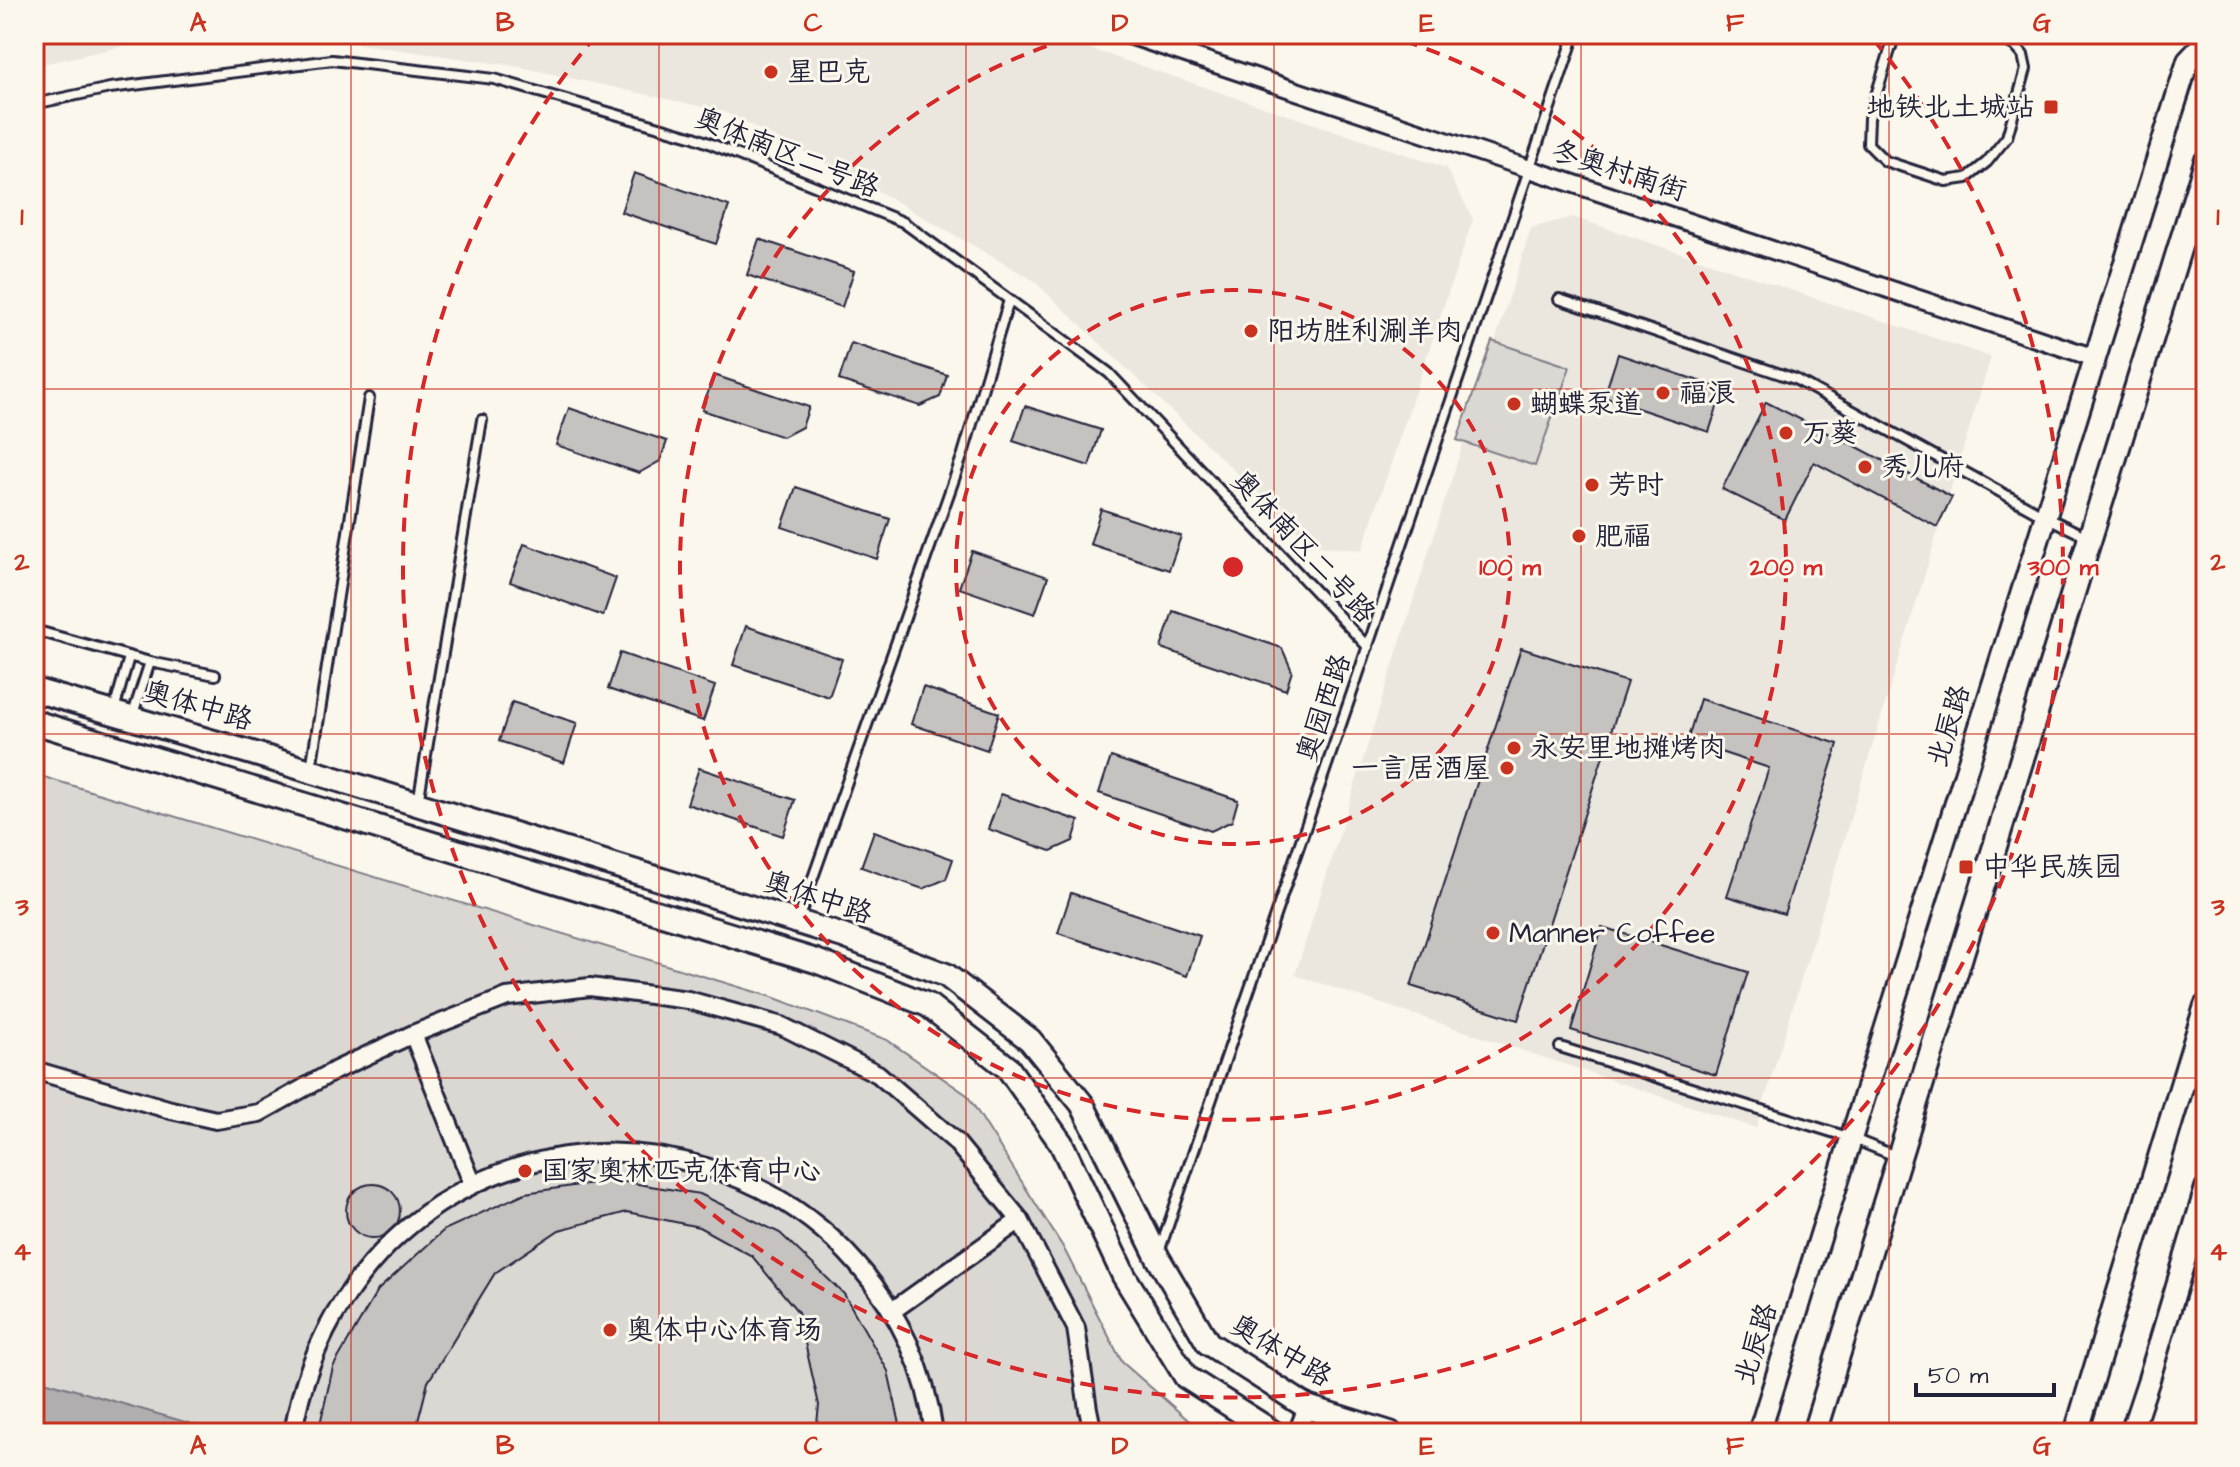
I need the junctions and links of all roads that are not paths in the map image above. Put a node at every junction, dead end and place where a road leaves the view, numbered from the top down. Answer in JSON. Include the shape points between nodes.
{"nodes":[{"id":1,"x":1126,"y":34,"type":"edge"},
{"id":2,"x":1575,"y":34,"type":"edge"},
{"id":3,"x":1895,"y":34,"type":"edge"},
{"id":4,"x":1989,"y":34,"type":"edge"},
{"id":5,"x":2206,"y":42,"type":"edge"},
{"id":6,"x":34,"y":104,"type":"edge"},
{"id":7,"x":2206,"y":162,"type":"edge"},
{"id":8,"x":1530,"y":169,"type":"junction"},
{"id":9,"x":1559,"y":299,"type":"dead end"},
{"id":10,"x":1009,"y":300,"type":"junction"},
{"id":11,"x":2095,"y":358,"type":"junction"},
{"id":12,"x":369,"y":398,"type":"dead end"},
{"id":13,"x":482,"y":420,"type":"dead end"},
{"id":14,"x":2046,"y":517,"type":"junction"},
{"id":15,"x":2090,"y":538,"type":"junction"},
{"id":16,"x":34,"y":630,"type":"edge"},
{"id":17,"x":1368,"y":647,"type":"junction"},
{"id":18,"x":129,"y":657,"type":"junction"},
{"id":19,"x":150,"y":662,"type":"junction"},
{"id":20,"x":215,"y":675,"type":"dead end"},
{"id":21,"x":34,"y":690,"type":"edge"},
{"id":22,"x":123,"y":715,"type":"junction"},
{"id":23,"x":34,"y":722,"type":"edge"},
{"id":24,"x":311,"y":771,"type":"junction"},
{"id":25,"x":418,"y":804,"type":"junction"},
{"id":26,"x":798,"y":922,"type":"junction"},
{"id":27,"x":2206,"y":1006,"type":"edge"},
{"id":28,"x":413,"y":1034,"type":"junction"},
{"id":29,"x":1560,"y":1047,"type":"dead end"},
{"id":30,"x":34,"y":1070,"type":"edge"},
{"id":31,"x":1851,"y":1138,"type":"junction"},
{"id":32,"x":1899,"y":1157,"type":"junction"},
{"id":33,"x":473,"y":1185,"type":"junction"},
{"id":34,"x":2206,"y":1188,"type":"edge"},
{"id":35,"x":1020,"y":1220,"type":"junction"},
{"id":36,"x":1158,"y":1258,"type":"junction"},
{"id":37,"x":892,"y":1311,"type":"junction"},
{"id":38,"x":1307,"y":1407,"type":"junction"},
{"id":39,"x":293,"y":1433,"type":"edge"},
{"id":40,"x":934,"y":1433,"type":"edge"},
{"id":41,"x":1093,"y":1433,"type":"edge"},
{"id":42,"x":1274,"y":1433,"type":"edge"},
{"id":43,"x":1297,"y":1433,"type":"edge"},
{"id":44,"x":1390,"y":1433,"type":"edge"},
{"id":45,"x":1759,"y":1433,"type":"edge"},
{"id":46,"x":1814,"y":1433,"type":"edge"},
{"id":47,"x":2076,"y":1433,"type":"edge"},
{"id":48,"x":2131,"y":1433,"type":"edge"}],
"edges":[{"from":1,"to":8,"type":"street","name":"冬奥村南街"},
{"from":2,"to":8,"type":"lane","name":"奥园西路"},
{"from":3,"to":4,"type":"lane","via":[[1869,118],[1868,144],[1885,161],[1946,181],[1967,178],[1987,162],[2007,137],[2018,100],[2026,69],[2023,55]]},
{"from":5,"to":11,"type":"street","name":"北辰路","via":[[2188,61]]},
{"from":6,"to":10,"type":"lane","name":"奥体南区二号路","via":[[110,88],[332,60],[494,79],[694,137],[903,222]]},
{"from":7,"to":15,"type":"main road"},
{"from":8,"to":11,"type":"street","name":"冬奥村南街"},
{"from":8,"to":17,"type":"lane","name":"奥园西路"},
{"from":9,"to":14,"type":"lane","via":[[1795,379]]},
{"from":10,"to":17,"type":"lane","name":"奥体南区二号路","via":[[1109,373]]},
{"from":10,"to":26,"type":"lane","via":[[963,454]]},
{"from":11,"to":14,"type":"street","name":"北辰路"},
{"from":12,"to":24,"type":"lane"},
{"from":13,"to":25,"type":"lane"},
{"from":14,"to":15,"type":"lane"},
{"from":14,"to":31,"type":"street","name":"北辰路"},
{"from":15,"to":32,"type":"main road"},
{"from":16,"to":18,"type":"lane"},
{"from":17,"to":36,"type":"lane","name":"奥园西路"},
{"from":18,"to":19,"type":"lane"},
{"from":18,"to":22,"type":"lane"},
{"from":19,"to":20,"type":"lane"},
{"from":19,"to":22,"type":"lane"},
{"from":21,"to":22,"type":"main road","name":"奥体中路"},
{"from":22,"to":24,"type":"main road","name":"奥体中路"},
{"from":23,"to":42,"type":"main road","via":[[816,961],[928,1005],[1008,1068],[1061,1143],[1124,1276],[1186,1377]]},
{"from":24,"to":25,"type":"main road","name":"奥体中路"},
{"from":25,"to":26,"type":"main road","name":"奥体中路"},
{"from":26,"to":36,"type":"main road","name":"奥体中路","via":[[946,975],[1030,1040],[1082,1104]]},
{"from":27,"to":47,"type":"main road"},
{"from":28,"to":30,"type":"street","via":[[259,1113],[216,1120]]},
{"from":28,"to":33,"type":"street"},
{"from":28,"to":35,"type":"street","via":[[507,997],[590,987],[688,1000],[782,1026],[878,1074],[955,1141]]},
{"from":29,"to":31,"type":"lane"},
{"from":31,"to":32,"type":"lane"},
{"from":31,"to":45,"type":"street","name":"北辰路"},
{"from":32,"to":46,"type":"main road"},
{"from":33,"to":37,"type":"street","via":[[542,1161],[579,1155],[616,1153],[689,1162],[758,1187],[820,1227],[871,1280]]},
{"from":33,"to":39,"type":"street","via":[[405,1229],[350,1288],[311,1359]]},
{"from":34,"to":48,"type":"street"},
{"from":35,"to":37,"type":"street"},
{"from":35,"to":41,"type":"street","via":[[1076,1328]]},
{"from":36,"to":38,"type":"main road","name":"奥体中路","via":[[1208,1343]]},
{"from":37,"to":40,"type":"street","via":[[923,1381]]},
{"from":38,"to":43,"type":"street"},
{"from":38,"to":44,"type":"main road","name":"奥体中路"}]}
